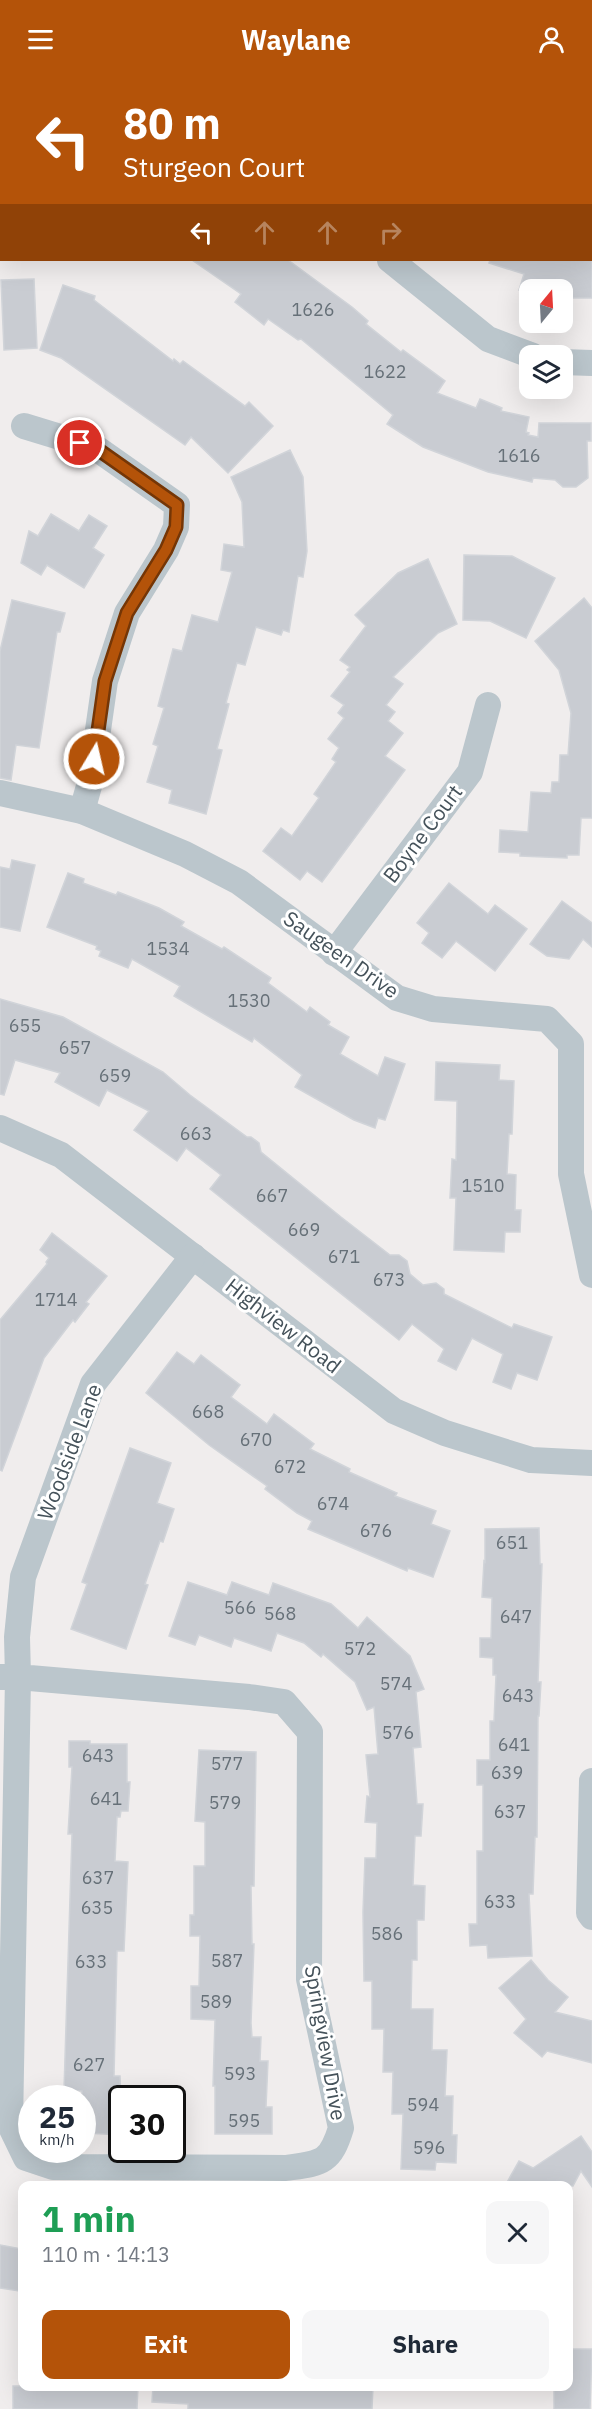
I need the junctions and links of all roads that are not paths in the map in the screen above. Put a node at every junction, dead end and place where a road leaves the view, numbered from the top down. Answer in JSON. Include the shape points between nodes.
{"nodes":[{"id":1,"x":391,"y":261,"type":"edge"},
{"id":2,"x":519,"y":351,"type":"edge"},
{"id":3,"x":573,"y":362,"type":"edge"},
{"id":4,"x":592,"y":363,"type":"edge"},
{"id":5,"x":24,"y":426,"type":"dead end"},
{"id":6,"x":488,"y":705,"type":"dead end"},
{"id":7,"x":0,"y":793,"type":"edge"},
{"id":8,"x":82,"y":811,"type":"junction"},
{"id":9,"x":334,"y":953,"type":"junction"},
{"id":10,"x":0,"y":1128,"type":"edge"},
{"id":11,"x":193,"y":1256,"type":"junction"},
{"id":12,"x":592,"y":1275,"type":"edge"},
{"id":13,"x":592,"y":1463,"type":"edge"},
{"id":14,"x":9,"y":1677,"type":"edge"},
{"id":15,"x":592,"y":1780,"type":"edge"},
{"id":16,"x":592,"y":1917,"type":"edge"}],
"edges":[{"from":1,"to":2,"type":"street","via":[[488,339]]},
{"from":3,"to":4,"type":"street"},
{"from":5,"to":8,"type":"street","via":[[96,448],[177,505],[176,527],[127,613],[105,681],[91,778]]},
{"from":6,"to":9,"type":"street","name":"Boyne Court","via":[[470,772]]},
{"from":7,"to":8,"type":"street","name":"Saugeen Drive"},
{"from":8,"to":9,"type":"street","name":"Saugeen Drive","via":[[185,854],[239,882]]},
{"from":9,"to":12,"type":"street","name":"Saugeen Drive","via":[[397,998],[433,1010],[546,1018],[571,1044],[571,1174]]},
{"from":10,"to":11,"type":"street","name":"Highview Road","via":[[61,1155]]},
{"from":11,"to":13,"type":"street","name":"Highview Road","via":[[394,1411],[445,1433],[531,1460]]},
{"from":11,"to":14,"type":"street","name":"Woodside Lane","via":[[93,1384],[23,1577]]},
{"from":14,"to":14,"type":"street","name":"Springview Drive","via":[[10,2125],[26,2158],[53,2168],[286,2168],[318,2163],[334,2150],[341,2128],[309,1979],[310,1732],[284,1702]]},
{"from":15,"to":16,"type":"street"}]}
